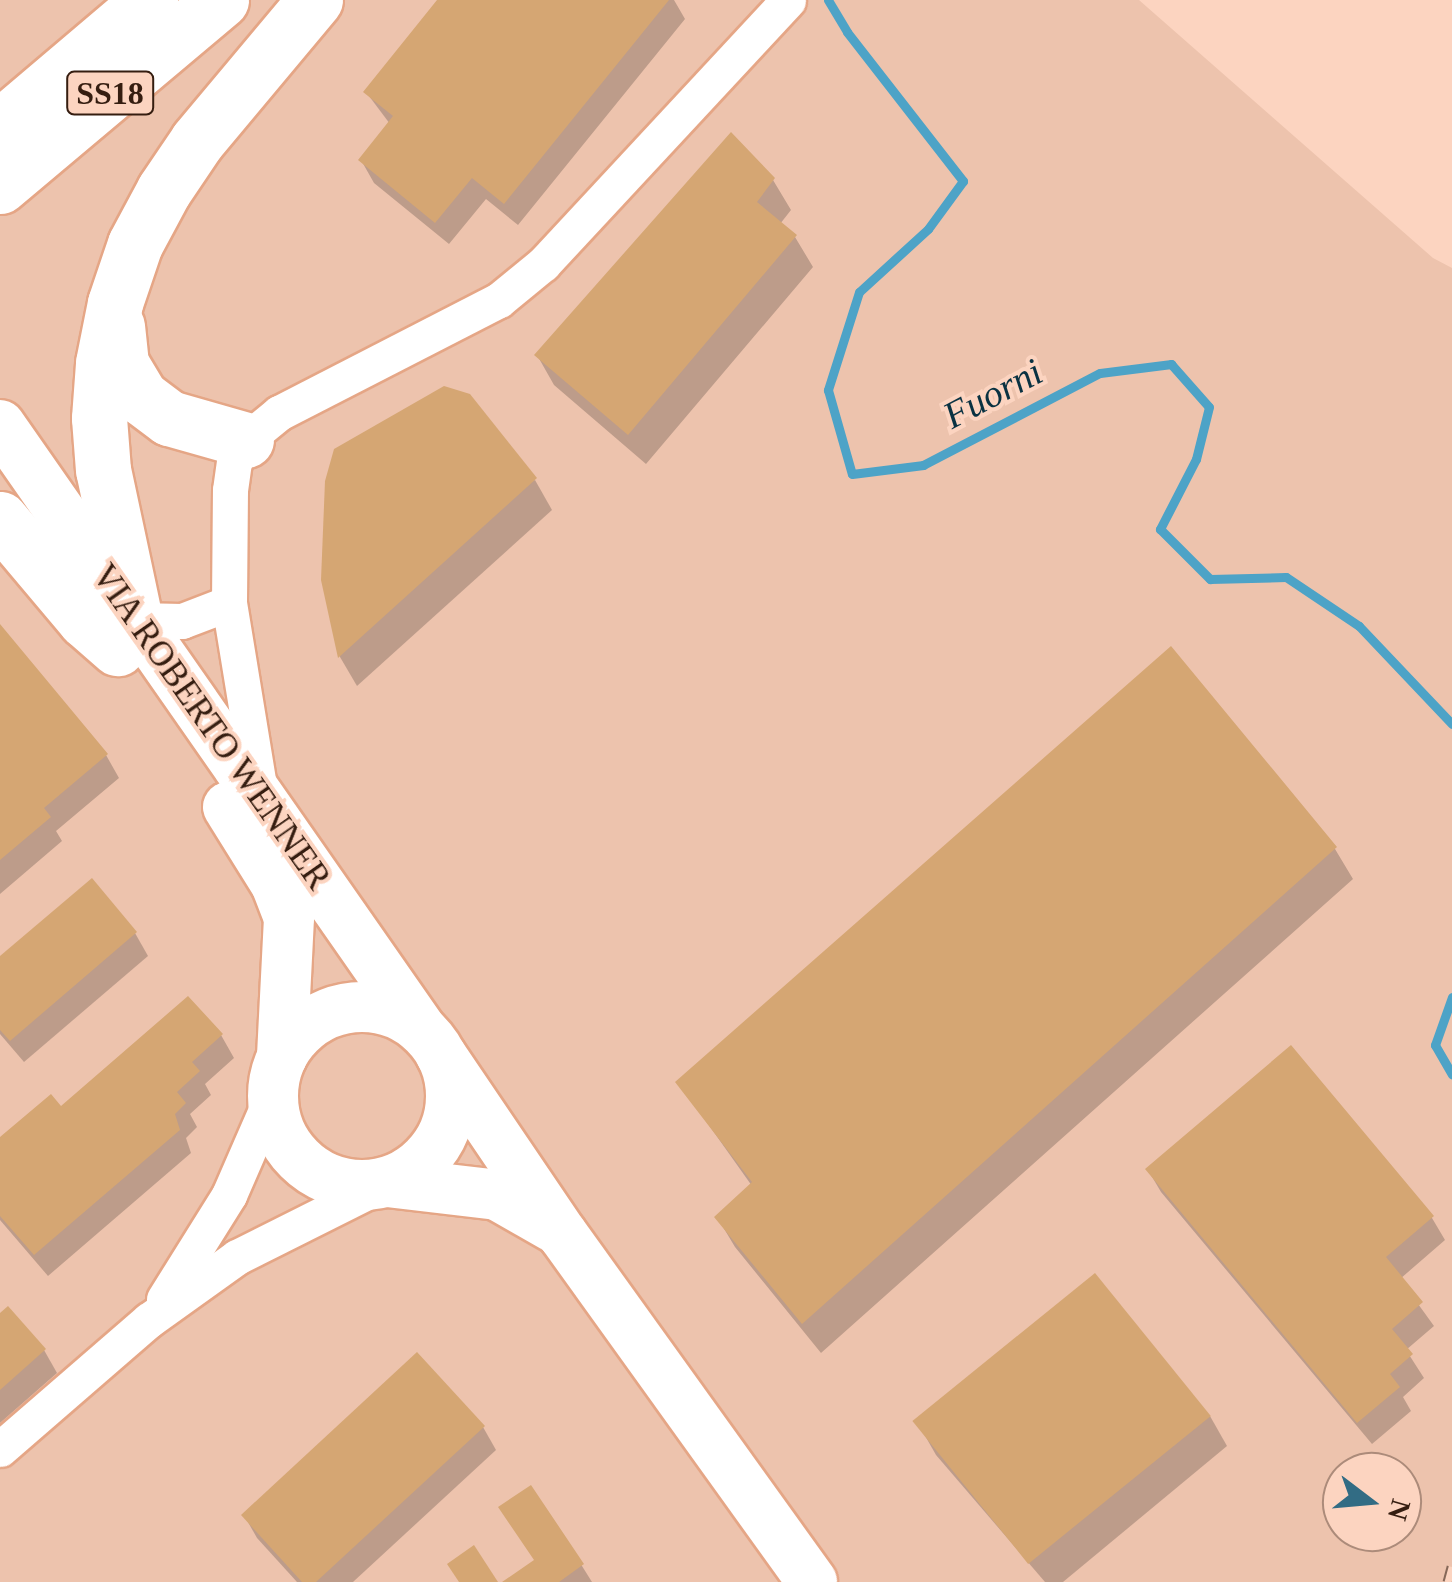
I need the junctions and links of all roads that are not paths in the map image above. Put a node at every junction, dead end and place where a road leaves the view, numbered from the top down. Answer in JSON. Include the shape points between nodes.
{"nodes":[{"id":1,"x":150,"y":0,"type":"edge"},
{"id":2,"x":221,"y":0,"type":"edge"},
{"id":3,"x":314,"y":0,"type":"edge"},
{"id":4,"x":784,"y":3,"type":"edge"},
{"id":5,"x":0,"y":127,"type":"edge"},
{"id":6,"x":0,"y":186,"type":"edge"},
{"id":7,"x":115,"y":303,"type":"junction"},
{"id":8,"x":0,"y":425,"type":"edge"},
{"id":9,"x":246,"y":440,"type":"junction"},
{"id":10,"x":0,"y":479,"type":"edge"},
{"id":11,"x":0,"y":519,"type":"edge"},
{"id":12,"x":230,"y":602,"type":"junction"},
{"id":13,"x":126,"y":634,"type":"junction"},
{"id":14,"x":261,"y":800,"type":"junction"},
{"id":15,"x":431,"y":1042,"type":"junction"},
{"id":16,"x":278,"y":1076,"type":"junction"},
{"id":17,"x":388,"y":1182,"type":"junction"},
{"id":18,"x":563,"y":1235,"type":"junction"},
{"id":19,"x":149,"y":1320,"type":"junction"},
{"id":20,"x":0,"y":1449,"type":"edge"},
{"id":21,"x":812,"y":1582,"type":"edge"}],
"edges":[{"from":1,"to":5,"type":"highway","number":"SS18"},
{"from":2,"to":6,"type":"highway","number":"SS18"},
{"from":3,"to":7,"type":"highway","via":[[164,190],[135,244]]},
{"from":4,"to":9,"type":"street","via":[[543,264],[499,300],[279,413]]},
{"from":7,"to":9,"type":"highway","via":[[120,364],[141,397],[169,418]]},
{"from":7,"to":13,"type":"highway","via":[[99,418]]},
{"from":8,"to":13,"type":"main road","name":"VIA ROBERTO WENNER"},
{"from":9,"to":12,"type":"street","via":[[230,490]]},
{"from":10,"to":13,"type":"main road","name":"VIA ROBERTO WENNER"},
{"from":11,"to":13,"type":"highway","via":[[84,620]]},
{"from":12,"to":13,"type":"street"},
{"from":12,"to":14,"type":"street"},
{"from":13,"to":14,"type":"main road","name":"VIA ROBERTO WENNER"},
{"from":13,"to":16,"type":"main road","name":"VIA ROBERTO WENNER","via":[[276,884],[289,918]]},
{"from":14,"to":15,"type":"main road","name":"VIA ROBERTO WENNER"},
{"from":15,"to":16,"type":"main road","via":[[380,1009],[334,1012],[295,1038]]},
{"from":15,"to":17,"type":"main road","via":[[450,1079],[444,1131],[431,1153]]},
{"from":15,"to":18,"type":"main road","name":"VIA ROBERTO WENNER"},
{"from":16,"to":17,"type":"main road","via":[[276,1122],[308,1168],[360,1186]]},
{"from":16,"to":19,"type":"street","via":[[229,1195]]},
{"from":17,"to":18,"type":"main road","via":[[498,1195]]},
{"from":17,"to":19,"type":"street","via":[[237,1257]]},
{"from":18,"to":21,"type":"main road","name":"VIA ROBERTO WENNER"},
{"from":19,"to":20,"type":"street"}]}
